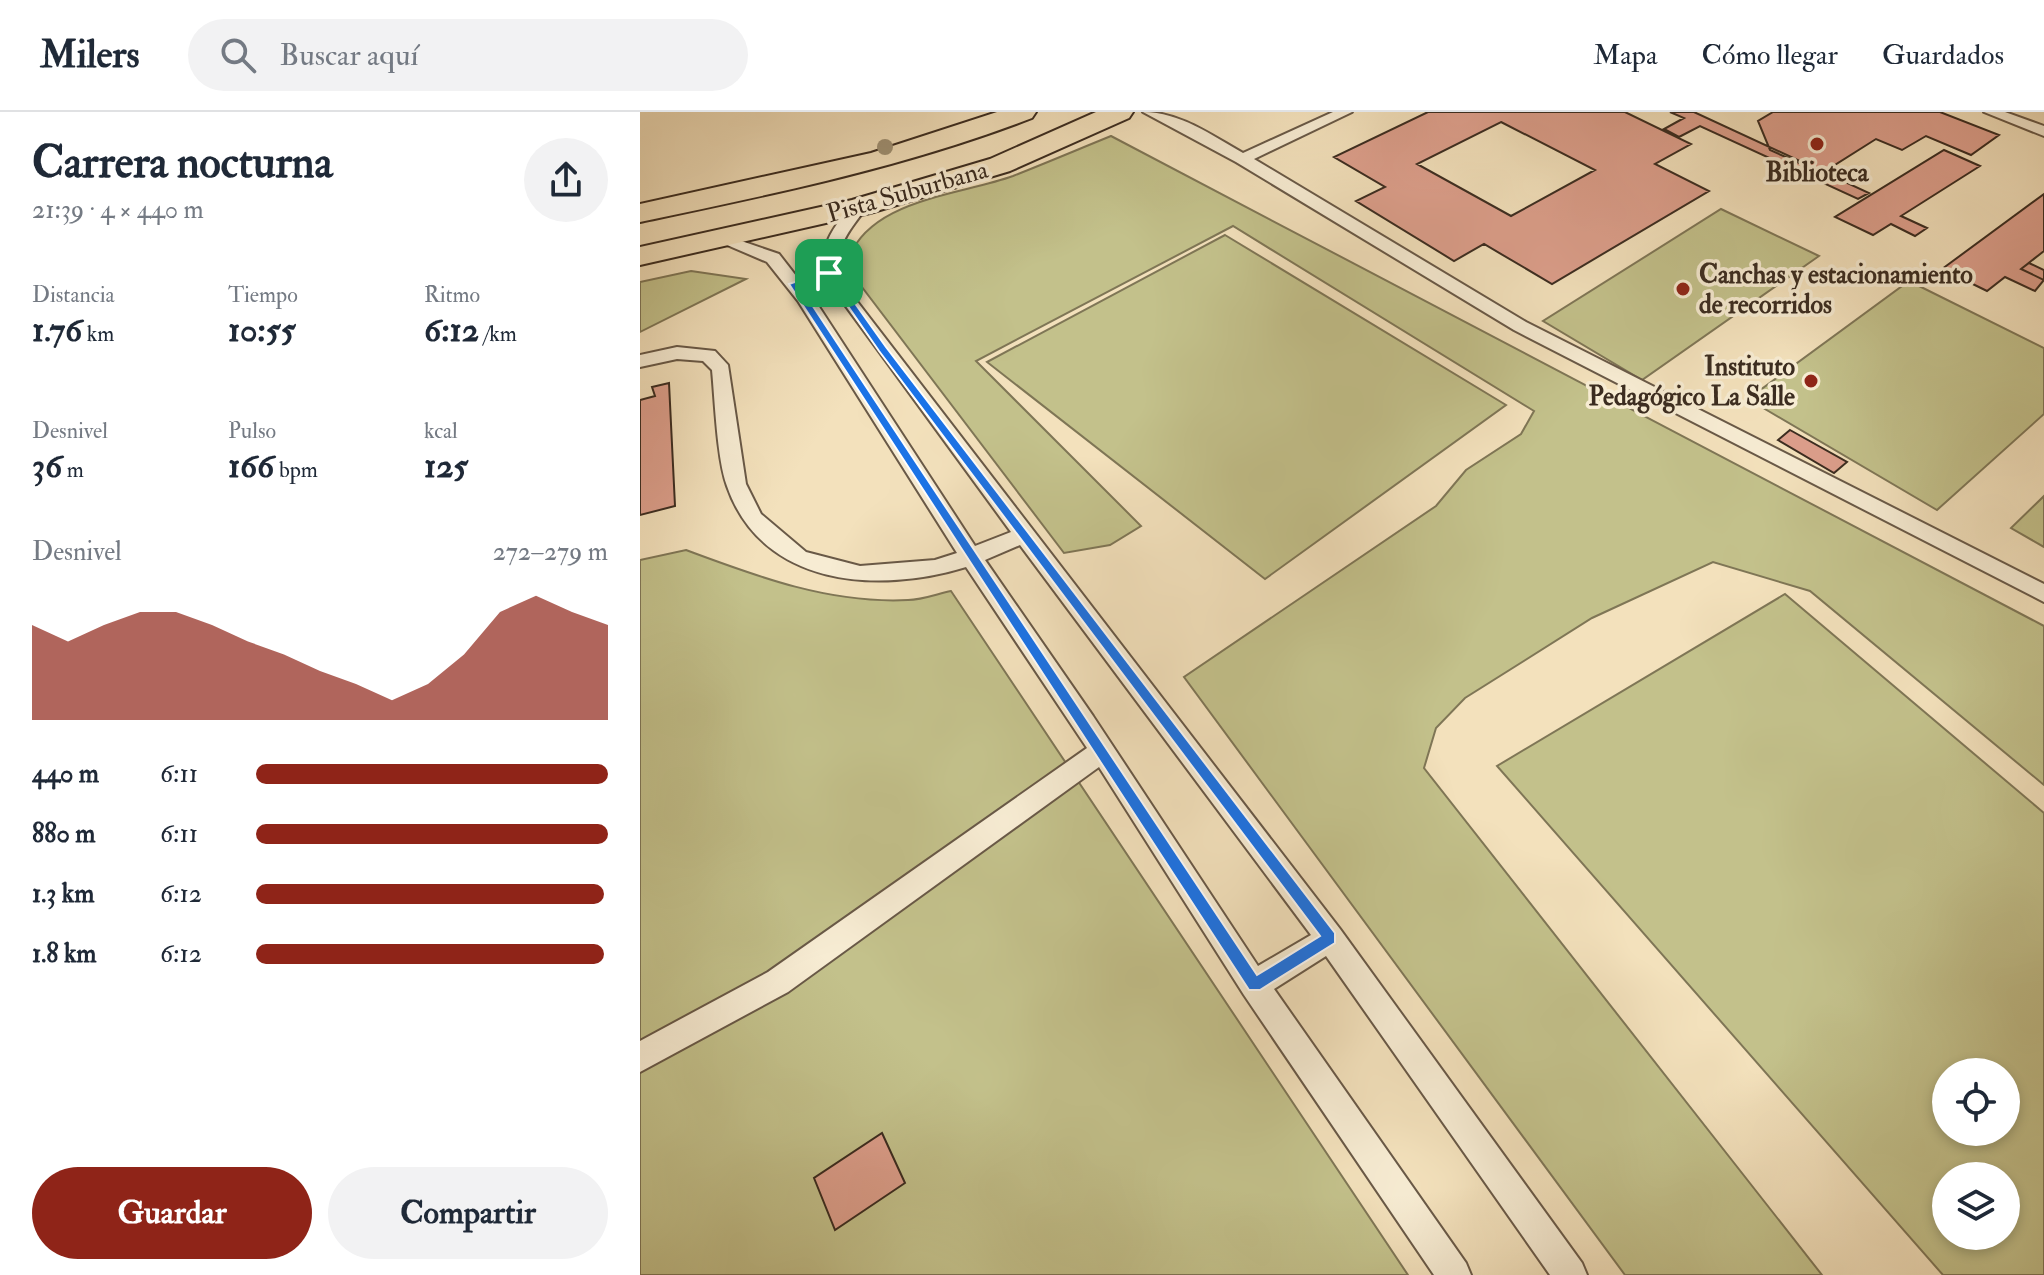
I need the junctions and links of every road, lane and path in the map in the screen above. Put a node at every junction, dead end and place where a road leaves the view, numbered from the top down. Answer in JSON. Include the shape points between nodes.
{"nodes":[{"id":1,"x":1022,"y":112,"type":"edge"},
{"id":2,"x":1119,"y":112,"type":"edge"},
{"id":3,"x":1150,"y":112,"type":"edge"},
{"id":4,"x":1345,"y":112,"type":"edge"},
{"id":5,"x":1991,"y":112,"type":"edge"},
{"id":6,"x":2044,"y":131,"type":"edge"},
{"id":7,"x":1242,"y":159,"type":"junction"},
{"id":8,"x":837,"y":170,"type":"junction"},
{"id":9,"x":859,"y":207,"type":"junction"},
{"id":10,"x":640,"y":213,"type":"edge"},
{"id":11,"x":721,"y":239,"type":"junction"},
{"id":12,"x":640,"y":256,"type":"edge"},
{"id":13,"x":829,"y":273,"type":"junction"},
{"id":14,"x":794,"y":284,"type":"junction"},
{"id":15,"x":640,"y":361,"type":"edge"},
{"id":16,"x":1026,"y":534,"type":"junction"},
{"id":17,"x":971,"y":557,"type":"junction"},
{"id":18,"x":2044,"y":594,"type":"edge"},
{"id":19,"x":1102,"y":751,"type":"junction"},
{"id":20,"x":1330,"y":938,"type":"junction"},
{"id":21,"x":1254,"y":985,"type":"junction"},
{"id":22,"x":640,"y":1057,"type":"edge"},
{"id":23,"x":1454,"y":1275,"type":"edge"},
{"id":24,"x":1570,"y":1275,"type":"edge"}],
"edges":[{"from":1,"to":8,"type":"main road","name":"Pista Suburbana"},
{"from":2,"to":9,"type":"main road","name":"Pista Suburbana","via":[[1000,165]]},
{"from":3,"to":7,"type":"lane"},
{"from":4,"to":7,"type":"lane"},
{"from":5,"to":6,"type":"lane"},
{"from":7,"to":18,"type":"lane","via":[[1520,326]]},
{"from":8,"to":9,"type":"main road","via":[[865,168],[887,181],[881,195]]},
{"from":8,"to":10,"type":"main road","name":"Pista Suburbana"},
{"from":9,"to":11,"type":"main road","name":"Pista Suburbana"},
{"from":9,"to":13,"type":"lane","via":[[837,234]]},
{"from":11,"to":12,"type":"main road","name":"Pista Suburbana"},
{"from":11,"to":14,"type":"lane","via":[[773,258]]},
{"from":13,"to":14,"type":"lane"},
{"from":13,"to":16,"type":"lane"},
{"from":14,"to":17,"type":"lane"},
{"from":15,"to":17,"type":"lane","via":[[677,353],[708,355],[721,369],[736,484],[753,519],[799,558],[860,574],[935,568]]},
{"from":16,"to":17,"type":"lane"},
{"from":16,"to":20,"type":"lane"},
{"from":17,"to":19,"type":"lane"},
{"from":19,"to":21,"type":"lane"},
{"from":19,"to":22,"type":"lane","via":[[778,982]]},
{"from":20,"to":21,"type":"lane"},
{"from":20,"to":24,"type":"lane"},
{"from":21,"to":23,"type":"lane"}]}
